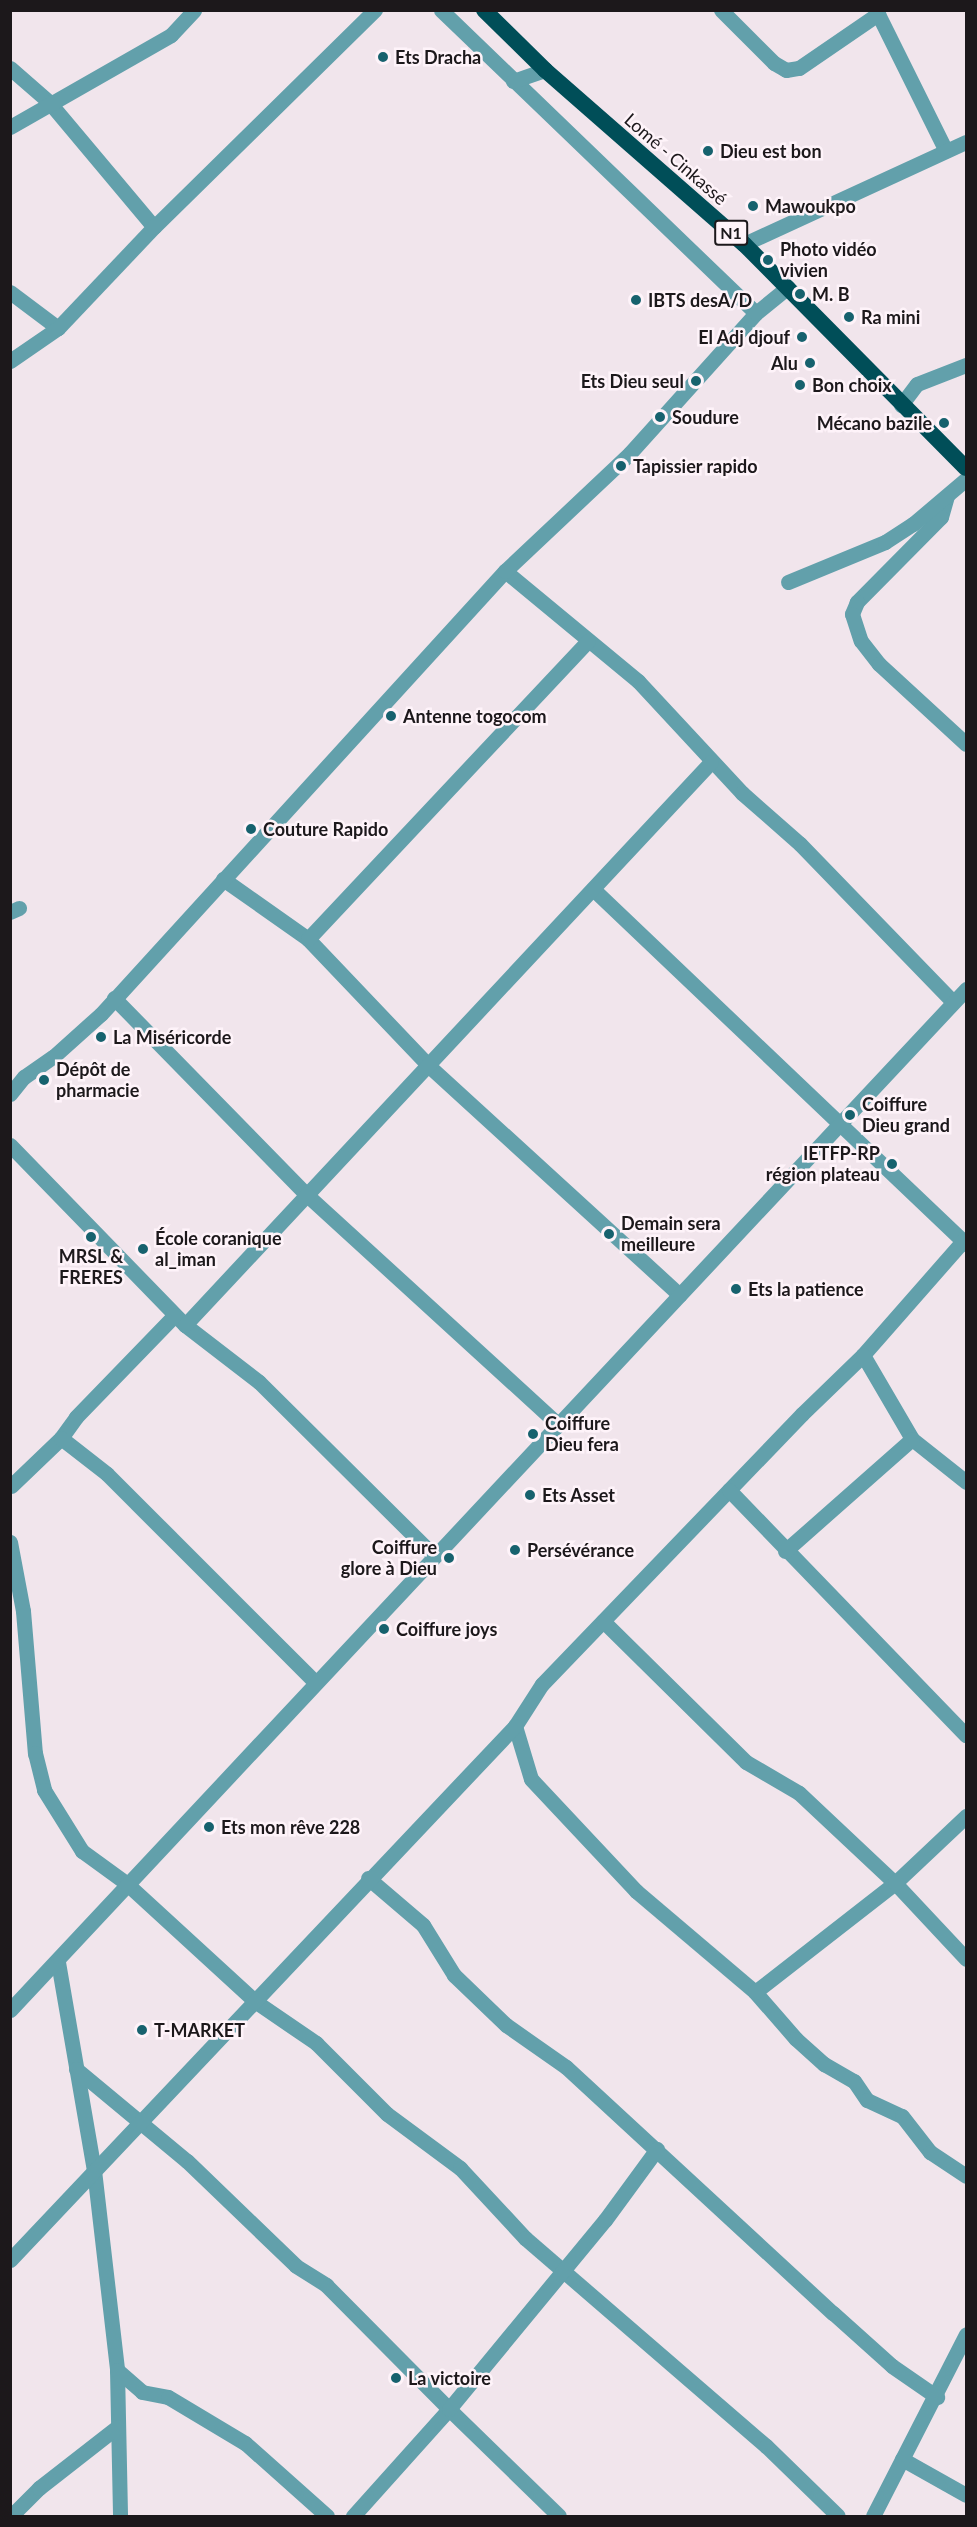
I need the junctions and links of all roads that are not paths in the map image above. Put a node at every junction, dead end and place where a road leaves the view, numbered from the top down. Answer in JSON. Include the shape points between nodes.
{"nodes":[{"id":1,"x":194,"y":10,"type":"edge"},
{"id":2,"x":375,"y":10,"type":"edge"},
{"id":3,"x":441,"y":10,"type":"edge"},
{"id":4,"x":484,"y":10,"type":"edge"},
{"id":5,"x":721,"y":10,"type":"edge"},
{"id":6,"x":882,"y":15,"type":"edge"},
{"id":7,"x":10,"y":68,"type":"edge"},
{"id":8,"x":545,"y":70,"type":"junction"},
{"id":9,"x":513,"y":81,"type":"junction"},
{"id":10,"x":49,"y":102,"type":"junction"},
{"id":11,"x":10,"y":127,"type":"edge"},
{"id":12,"x":966,"y":142,"type":"edge"},
{"id":13,"x":946,"y":151,"type":"junction"},
{"id":14,"x":154,"y":227,"type":"junction"},
{"id":15,"x":744,"y":244,"type":"junction"},
{"id":16,"x":788,"y":286,"type":"junction"},
{"id":17,"x":10,"y":292,"type":"edge"},
{"id":18,"x":756,"y":313,"type":"junction"},
{"id":19,"x":58,"y":328,"type":"junction"},
{"id":20,"x":10,"y":362,"type":"edge"},
{"id":21,"x":966,"y":365,"type":"edge"},
{"id":22,"x":901,"y":405,"type":"junction"},
{"id":23,"x":966,"y":468,"type":"edge"},
{"id":24,"x":966,"y":479,"type":"edge"},
{"id":25,"x":947,"y":496,"type":"junction"},
{"id":26,"x":506,"y":572,"type":"junction"},
{"id":27,"x":788,"y":582,"type":"dead end"},
{"id":28,"x":588,"y":641,"type":"junction"},
{"id":29,"x":966,"y":744,"type":"edge"},
{"id":30,"x":711,"y":762,"type":"junction"},
{"id":31,"x":223,"y":879,"type":"junction"},
{"id":32,"x":593,"y":889,"type":"junction"},
{"id":33,"x":308,"y":939,"type":"junction"},
{"id":34,"x":966,"y":989,"type":"edge"},
{"id":35,"x":114,"y":998,"type":"junction"},
{"id":36,"x":953,"y":1002,"type":"junction"},
{"id":37,"x":429,"y":1067,"type":"junction"},
{"id":38,"x":10,"y":1094,"type":"edge"},
{"id":39,"x":840,"y":1125,"type":"junction"},
{"id":40,"x":10,"y":1145,"type":"edge"},
{"id":41,"x":308,"y":1196,"type":"junction"},
{"id":42,"x":965,"y":1243,"type":"edge"},
{"id":43,"x":680,"y":1295,"type":"junction"},
{"id":44,"x":180,"y":1320,"type":"junction"},
{"id":45,"x":863,"y":1355,"type":"junction"},
{"id":46,"x":558,"y":1424,"type":"junction"},
{"id":47,"x":61,"y":1438,"type":"junction"},
{"id":48,"x":912,"y":1439,"type":"junction"},
{"id":49,"x":966,"y":1482,"type":"edge"},
{"id":50,"x":11,"y":1485,"type":"edge"},
{"id":51,"x":729,"y":1490,"type":"junction"},
{"id":52,"x":10,"y":1542,"type":"edge"},
{"id":53,"x":785,"y":1551,"type":"junction"},
{"id":54,"x":434,"y":1556,"type":"junction"},
{"id":55,"x":603,"y":1622,"type":"junction"},
{"id":56,"x":315,"y":1682,"type":"junction"},
{"id":57,"x":515,"y":1726,"type":"junction"},
{"id":58,"x":966,"y":1735,"type":"edge"},
{"id":59,"x":966,"y":1816,"type":"edge"},
{"id":60,"x":368,"y":1878,"type":"junction"},
{"id":61,"x":126,"y":1883,"type":"junction"},
{"id":62,"x":895,"y":1883,"type":"junction"},
{"id":63,"x":966,"y":1959,"type":"edge"},
{"id":64,"x":58,"y":1962,"type":"junction"},
{"id":65,"x":755,"y":1992,"type":"junction"},
{"id":66,"x":256,"y":2001,"type":"junction"},
{"id":67,"x":10,"y":2010,"type":"edge"},
{"id":68,"x":76,"y":2069,"type":"junction"},
{"id":69,"x":140,"y":2123,"type":"junction"},
{"id":70,"x":657,"y":2149,"type":"junction"},
{"id":71,"x":94,"y":2170,"type":"junction"},
{"id":72,"x":966,"y":2176,"type":"edge"},
{"id":73,"x":10,"y":2260,"type":"edge"},
{"id":74,"x":564,"y":2271,"type":"junction"},
{"id":75,"x":966,"y":2334,"type":"edge"},
{"id":76,"x":117,"y":2370,"type":"junction"},
{"id":77,"x":937,"y":2397,"type":"junction"},
{"id":78,"x":449,"y":2409,"type":"junction"},
{"id":79,"x":117,"y":2427,"type":"junction"},
{"id":80,"x":902,"y":2459,"type":"junction"},
{"id":81,"x":966,"y":2495,"type":"edge"},
{"id":82,"x":11,"y":2517,"type":"edge"},
{"id":83,"x":120,"y":2517,"type":"edge"},
{"id":84,"x":327,"y":2517,"type":"edge"},
{"id":85,"x":353,"y":2517,"type":"edge"},
{"id":86,"x":559,"y":2517,"type":"edge"},
{"id":87,"x":838,"y":2517,"type":"edge"},
{"id":88,"x":873,"y":2517,"type":"edge"}],
"edges":[{"from":1,"to":10,"type":"street","via":[[171,35]]},
{"from":2,"to":14,"type":"street"},
{"from":3,"to":9,"type":"street"},
{"from":4,"to":8,"type":"highway","name":"Lomé - Cinkassé","number":"N1"},
{"from":5,"to":6,"type":"street","via":[[786,70],[799,68]]},
{"from":6,"to":13,"type":"street"},
{"from":7,"to":10,"type":"street"},
{"from":8,"to":9,"type":"street"},
{"from":8,"to":15,"type":"highway","name":"Lomé - Cinkassé","number":"N1"},
{"from":9,"to":18,"type":"street"},
{"from":10,"to":11,"type":"street"},
{"from":10,"to":14,"type":"street"},
{"from":12,"to":13,"type":"street"},
{"from":13,"to":15,"type":"street"},
{"from":14,"to":19,"type":"street"},
{"from":15,"to":16,"type":"highway","name":"Lomé - Cinkassé","number":"N1"},
{"from":16,"to":18,"type":"street"},
{"from":16,"to":22,"type":"highway","name":"Lomé - Cinkassé","number":"N1"},
{"from":17,"to":19,"type":"street"},
{"from":18,"to":26,"type":"street","via":[[630,453]]},
{"from":19,"to":20,"type":"street"},
{"from":21,"to":22,"type":"street","via":[[917,384]]},
{"from":22,"to":23,"type":"highway","name":"Lomé - Cinkassé","number":"N1"},
{"from":24,"to":25,"type":"street"},
{"from":25,"to":27,"type":"street","via":[[885,542]]},
{"from":25,"to":29,"type":"street","via":[[941,517],[857,602],[852,614],[861,641],[879,664]]},
{"from":26,"to":28,"type":"street"},
{"from":26,"to":31,"type":"street"},
{"from":28,"to":30,"type":"street","via":[[638,681]]},
{"from":28,"to":33,"type":"street"},
{"from":30,"to":32,"type":"street"},
{"from":30,"to":36,"type":"street","via":[[800,844]]},
{"from":31,"to":33,"type":"street"},
{"from":31,"to":35,"type":"street"},
{"from":32,"to":37,"type":"street"},
{"from":32,"to":39,"type":"street"},
{"from":33,"to":37,"type":"street"},
{"from":34,"to":36,"type":"street"},
{"from":35,"to":38,"type":"street"},
{"from":35,"to":41,"type":"street"},
{"from":36,"to":39,"type":"street"},
{"from":37,"to":41,"type":"street"},
{"from":37,"to":43,"type":"street"},
{"from":39,"to":42,"type":"street"},
{"from":39,"to":43,"type":"street"},
{"from":40,"to":44,"type":"street"},
{"from":41,"to":44,"type":"street"},
{"from":41,"to":46,"type":"street"},
{"from":42,"to":45,"type":"street"},
{"from":43,"to":46,"type":"street"},
{"from":44,"to":47,"type":"street"},
{"from":44,"to":54,"type":"street","via":[[259,1382]]},
{"from":45,"to":48,"type":"street"},
{"from":45,"to":51,"type":"street"},
{"from":46,"to":54,"type":"street"},
{"from":47,"to":50,"type":"street"},
{"from":47,"to":56,"type":"street","via":[[107,1473]]},
{"from":48,"to":49,"type":"street"},
{"from":48,"to":53,"type":"street"},
{"from":51,"to":53,"type":"street"},
{"from":51,"to":55,"type":"street"},
{"from":52,"to":61,"type":"street","via":[[22,1611],[35,1753],[44,1790],[82,1851]]},
{"from":53,"to":58,"type":"street"},
{"from":54,"to":56,"type":"street"},
{"from":55,"to":57,"type":"street","via":[[542,1684]]},
{"from":55,"to":62,"type":"street","via":[[746,1762],[799,1794]]},
{"from":56,"to":61,"type":"street"},
{"from":57,"to":60,"type":"street"},
{"from":57,"to":65,"type":"street","via":[[531,1779],[636,1891]]},
{"from":59,"to":62,"type":"street"},
{"from":60,"to":66,"type":"street"},
{"from":60,"to":70,"type":"street","via":[[423,1925],[454,1975],[506,2025],[566,2067]]},
{"from":61,"to":64,"type":"street"},
{"from":61,"to":66,"type":"street"},
{"from":62,"to":63,"type":"street"},
{"from":62,"to":65,"type":"street"},
{"from":64,"to":67,"type":"street"},
{"from":64,"to":68,"type":"street"},
{"from":65,"to":72,"type":"street","via":[[824,2064],[854,2081],[867,2100],[902,2115],[930,2152]]},
{"from":66,"to":69,"type":"street"},
{"from":66,"to":74,"type":"street","via":[[316,2043],[387,2114],[460,2168],[525,2238]]},
{"from":68,"to":69,"type":"street"},
{"from":68,"to":71,"type":"street"},
{"from":69,"to":71,"type":"street"},
{"from":69,"to":78,"type":"street","via":[[187,2161],[296,2266],[326,2285]]},
{"from":70,"to":74,"type":"street"},
{"from":70,"to":77,"type":"street","via":[[884,2359]]},
{"from":71,"to":73,"type":"street"},
{"from":71,"to":76,"type":"street"},
{"from":74,"to":78,"type":"street"},
{"from":74,"to":87,"type":"street","via":[[766,2446]]},
{"from":75,"to":77,"type":"street"},
{"from":76,"to":79,"type":"street"},
{"from":76,"to":84,"type":"street","via":[[142,2392],[168,2397],[245,2443]]},
{"from":77,"to":80,"type":"street"},
{"from":78,"to":85,"type":"street"},
{"from":78,"to":86,"type":"street"},
{"from":79,"to":82,"type":"street","via":[[39,2488]]},
{"from":79,"to":83,"type":"street"},
{"from":80,"to":81,"type":"street"},
{"from":80,"to":88,"type":"street"}]}
